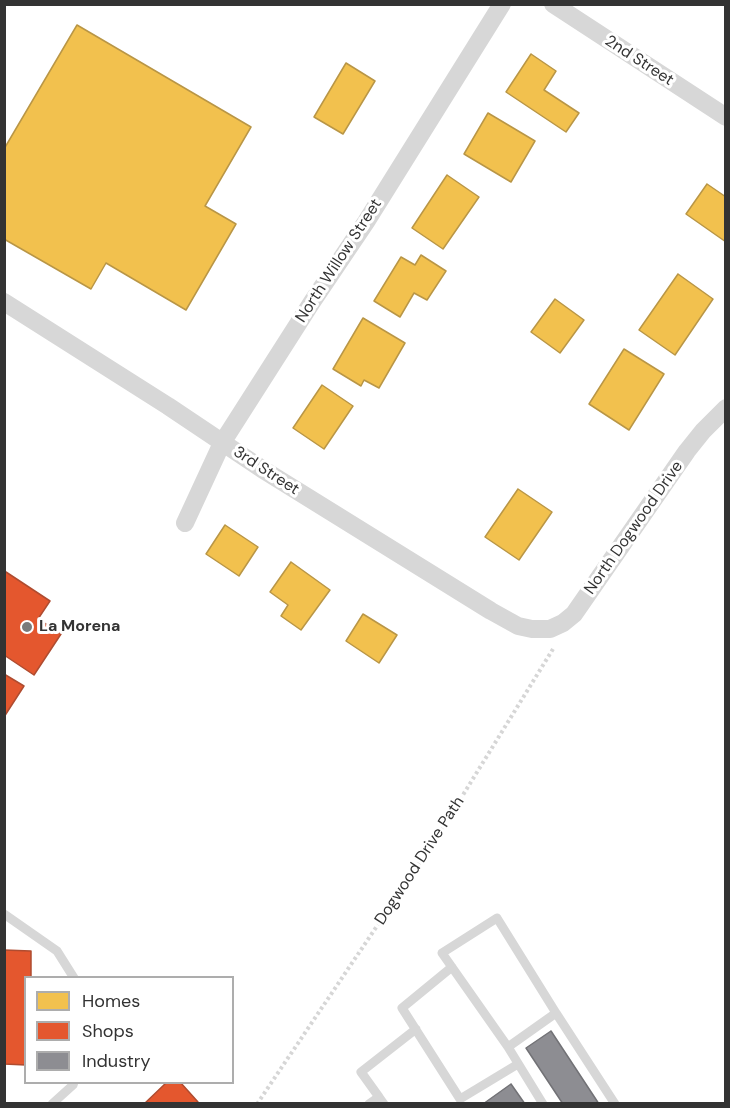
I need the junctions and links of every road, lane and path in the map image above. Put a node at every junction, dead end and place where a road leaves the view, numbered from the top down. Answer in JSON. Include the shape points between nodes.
{"nodes":[{"id":1,"x":502,"y":4,"type":"edge"},
{"id":2,"x":553,"y":4,"type":"edge"},
{"id":3,"x":726,"y":117,"type":"edge"},
{"id":4,"x":4,"y":302,"type":"edge"},
{"id":5,"x":726,"y":408,"type":"edge"},
{"id":6,"x":222,"y":443,"type":"junction"},
{"id":7,"x":185,"y":523,"type":"dead end"},
{"id":8,"x":532,"y":629,"type":"joint"},
{"id":9,"x":556,"y":644,"type":"dead end"},
{"id":10,"x":4,"y":914,"type":"edge"},
{"id":11,"x":452,"y":967,"type":"junction"},
{"id":12,"x":73,"y":976,"type":"edge"},
{"id":13,"x":556,"y":1013,"type":"junction"},
{"id":14,"x":416,"y":1029,"type":"junction"},
{"id":15,"x":508,"y":1047,"type":"junction"},
{"id":16,"x":518,"y":1064,"type":"junction"},
{"id":17,"x":74,"y":1084,"type":"edge"},
{"id":18,"x":382,"y":1100,"type":"edge"},
{"id":19,"x":458,"y":1102,"type":"edge"},
{"id":20,"x":52,"y":1104,"type":"edge"},
{"id":21,"x":257,"y":1104,"type":"edge"},
{"id":22,"x":369,"y":1104,"type":"edge"},
{"id":23,"x":543,"y":1104,"type":"edge"},
{"id":24,"x":615,"y":1104,"type":"edge"}],
"edges":[{"from":1,"to":6,"type":"street","name":"North Willow Street"},
{"from":2,"to":3,"type":"street","name":"2nd Street"},
{"from":4,"to":6,"type":"street","name":"3rd Street"},
{"from":5,"to":8,"type":"street","name":"North Dogwood Drive","via":[[687,451],[574,614],[550,629]]},
{"from":6,"to":7,"type":"street","name":"North Willow Street"},
{"from":6,"to":8,"type":"street","name":"3rd Street","via":[[491,611]]},
{"from":9,"to":21,"type":"path","name":"Dogwood Drive Path","via":[[437,837]]},
{"from":10,"to":12,"type":"lane","via":[[57,951]]},
{"from":11,"to":13,"type":"lane","via":[[442,953],[496,918]]},
{"from":11,"to":14,"type":"lane","via":[[402,1008]]},
{"from":11,"to":15,"type":"lane"},
{"from":13,"to":15,"type":"lane"},
{"from":13,"to":24,"type":"lane"},
{"from":14,"to":18,"type":"lane","via":[[362,1072]]},
{"from":14,"to":19,"type":"lane"},
{"from":15,"to":16,"type":"lane"},
{"from":16,"to":19,"type":"lane"},
{"from":16,"to":23,"type":"lane"},
{"from":17,"to":20,"type":"lane"},
{"from":18,"to":22,"type":"lane"}]}
